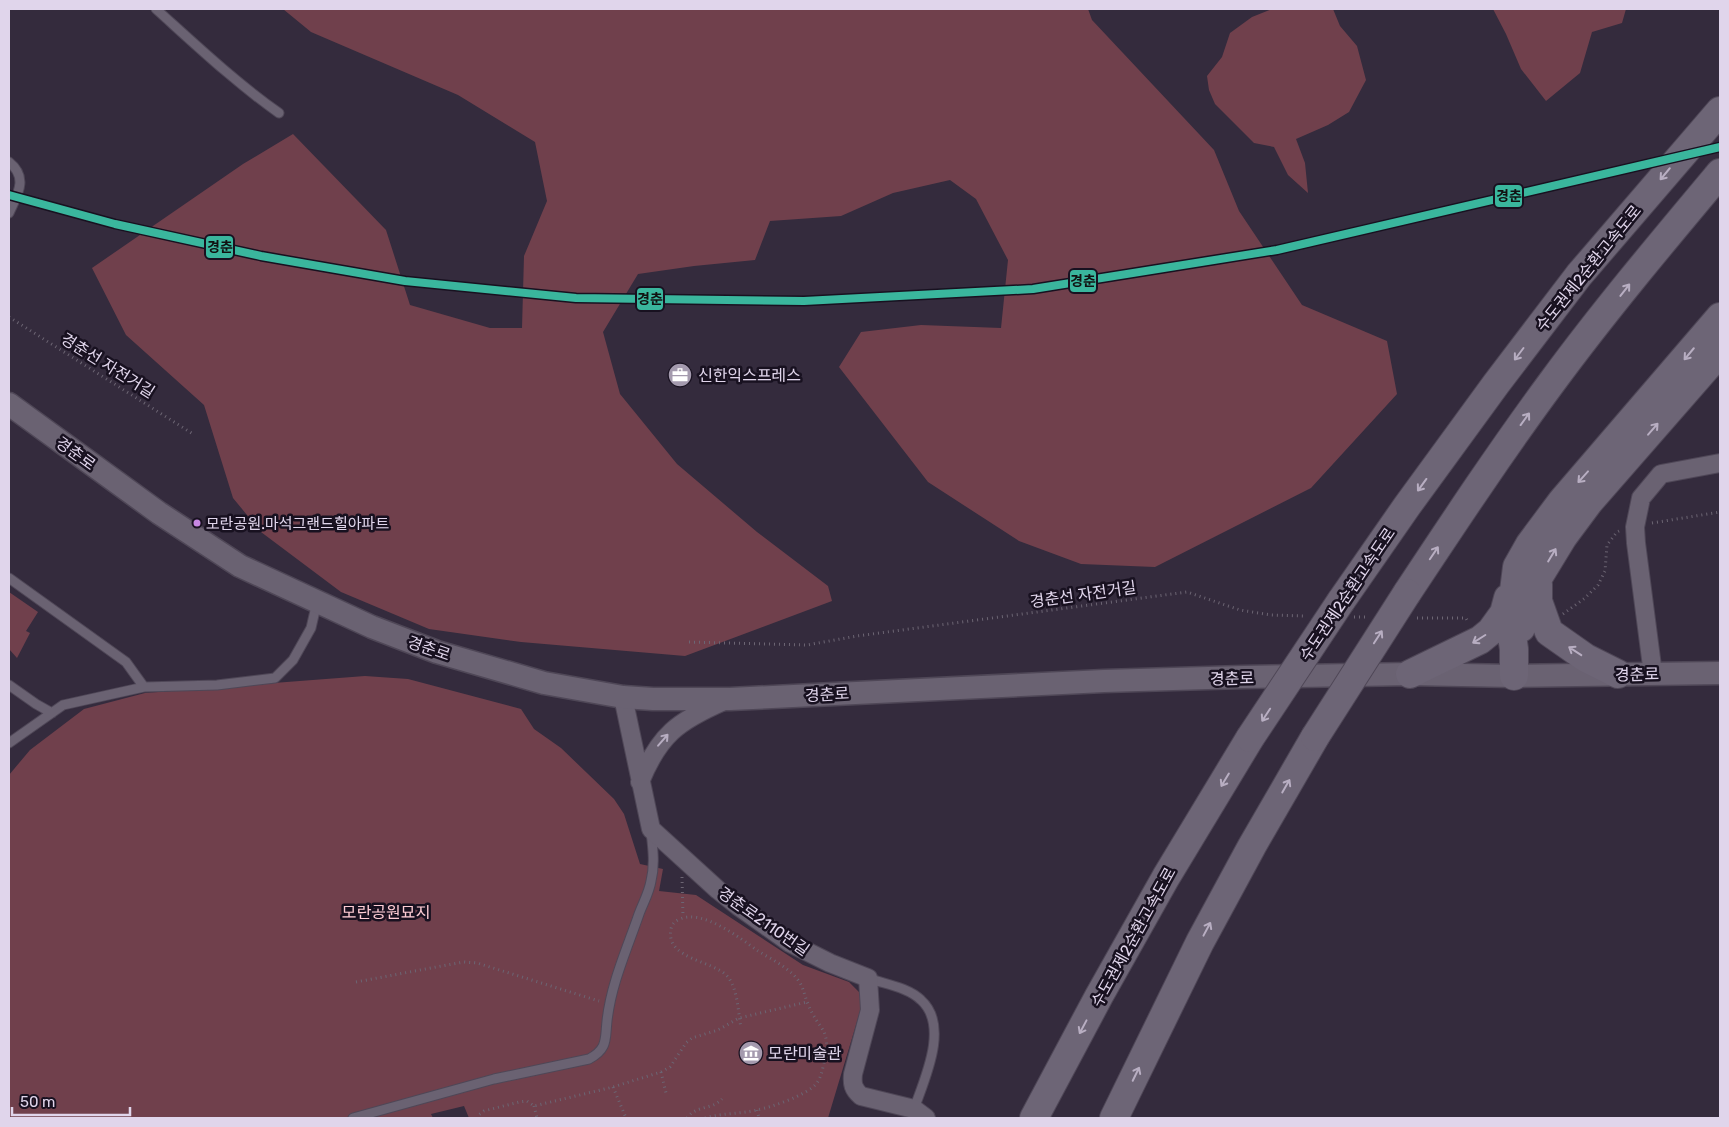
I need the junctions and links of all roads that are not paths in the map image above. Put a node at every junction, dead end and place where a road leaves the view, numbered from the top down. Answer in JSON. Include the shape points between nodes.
{"nodes":[{"id":1,"x":156,"y":9,"type":"edge"},
{"id":2,"x":279,"y":113,"type":"dead end"},
{"id":3,"x":1717,"y":114,"type":"edge"},
{"id":4,"x":9,"y":162,"type":"edge"},
{"id":5,"x":1720,"y":173,"type":"edge"},
{"id":6,"x":1720,"y":190,"type":"edge"},
{"id":7,"x":9,"y":213,"type":"edge"},
{"id":8,"x":1654,"y":253,"type":"junction"},
{"id":9,"x":1720,"y":317,"type":"edge"},
{"id":10,"x":1720,"y":352,"type":"edge"},
{"id":11,"x":9,"y":404,"type":"edge"},
{"id":12,"x":1720,"y":463,"type":"edge"},
{"id":13,"x":1528,"y":573,"type":"junction"},
{"id":14,"x":9,"y":578,"type":"edge"},
{"id":15,"x":317,"y":601,"type":"junction"},
{"id":16,"x":1720,"y":673,"type":"edge"},
{"id":17,"x":1410,"y":674,"type":"junction"},
{"id":18,"x":1618,"y":674,"type":"junction"},
{"id":19,"x":1652,"y":674,"type":"junction"},
{"id":20,"x":1514,"y":676,"type":"junction"},
{"id":21,"x":9,"y":684,"type":"edge"},
{"id":22,"x":144,"y":687,"type":"junction"},
{"id":23,"x":623,"y":697,"type":"junction"},
{"id":24,"x":730,"y":699,"type":"junction"},
{"id":25,"x":52,"y":712,"type":"junction"},
{"id":26,"x":9,"y":743,"type":"edge"},
{"id":27,"x":640,"y":782,"type":"junction"},
{"id":28,"x":650,"y":829,"type":"junction"},
{"id":29,"x":868,"y":978,"type":"junction"},
{"id":30,"x":920,"y":1114,"type":"edge"},
{"id":31,"x":353,"y":1118,"type":"edge"},
{"id":32,"x":1034,"y":1118,"type":"edge"},
{"id":33,"x":1114,"y":1118,"type":"edge"}],
"edges":[{"from":1,"to":2,"type":"lane","via":[[215,63]]},
{"from":3,"to":32,"type":"highway","name":"수도권제2순환고속도로","one_way":true,"bridge":true,"via":[[1580,275],[1496,384],[1345,609],[1250,738],[1166,877]]},
{"from":4,"to":7,"type":"lane","via":[[19,177],[21,188]]},
{"from":5,"to":8,"type":"highway"},
{"from":6,"to":8,"type":"highway"},
{"from":33,"to":8,"type":"highway","one_way":true,"bridge":true,"via":[[1200,942],[1314,737],[1407,605],[1500,453]]},
{"from":9,"to":13,"type":"highway","one_way":true,"via":[[1562,501],[1530,544]]},
{"from":13,"to":10,"type":"highway","one_way":true},
{"from":11,"to":15,"type":"street","name":"경춘로","via":[[159,513],[240,566]]},
{"from":12,"to":19,"type":"street","via":[[1661,474],[1641,498],[1635,526],[1636,543]]},
{"from":13,"to":17,"type":"highway","one_way":true,"via":[[1491,632]]},
{"from":18,"to":13,"type":"highway","one_way":true,"via":[[1586,658],[1550,632]]},
{"from":13,"to":20,"type":"highway","via":[[1510,624]]},
{"from":14,"to":22,"type":"lane","via":[[126,662]]},
{"from":15,"to":22,"type":"lane","via":[[311,628],[293,660],[275,678]]},
{"from":15,"to":23,"type":"street","name":"경춘로","via":[[372,627],[438,652],[544,683]]},
{"from":16,"to":19,"type":"street","name":"경춘로"},
{"from":17,"to":20,"type":"street","name":"경춘로"},
{"from":17,"to":24,"type":"street","name":"경춘로","via":[[1104,681]]},
{"from":18,"to":19,"type":"street","name":"경춘로"},
{"from":18,"to":20,"type":"street","name":"경춘로"},
{"from":21,"to":25,"type":"lane"},
{"from":22,"to":25,"type":"lane","via":[[63,705]]},
{"from":23,"to":24,"type":"street","name":"경춘로"},
{"from":23,"to":27,"type":"street"},
{"from":27,"to":24,"type":"street","one_way":true,"via":[[652,755],[672,730]]},
{"from":25,"to":26,"type":"lane"},
{"from":27,"to":28,"type":"street"},
{"from":28,"to":29,"type":"street","name":"경춘로2110번길","via":[[738,906],[790,943]]},
{"from":28,"to":31,"type":"lane","via":[[654,855],[651,884],[618,973],[609,1004],[606,1040],[597,1055],[494,1079]]},
{"from":29,"to":30,"type":"lane","via":[[913,994],[922,1000],[932,1018],[934,1041]]},
{"from":29,"to":30,"type":"street","via":[[870,1010],[853,1074],[854,1090],[861,1096]]}]}
